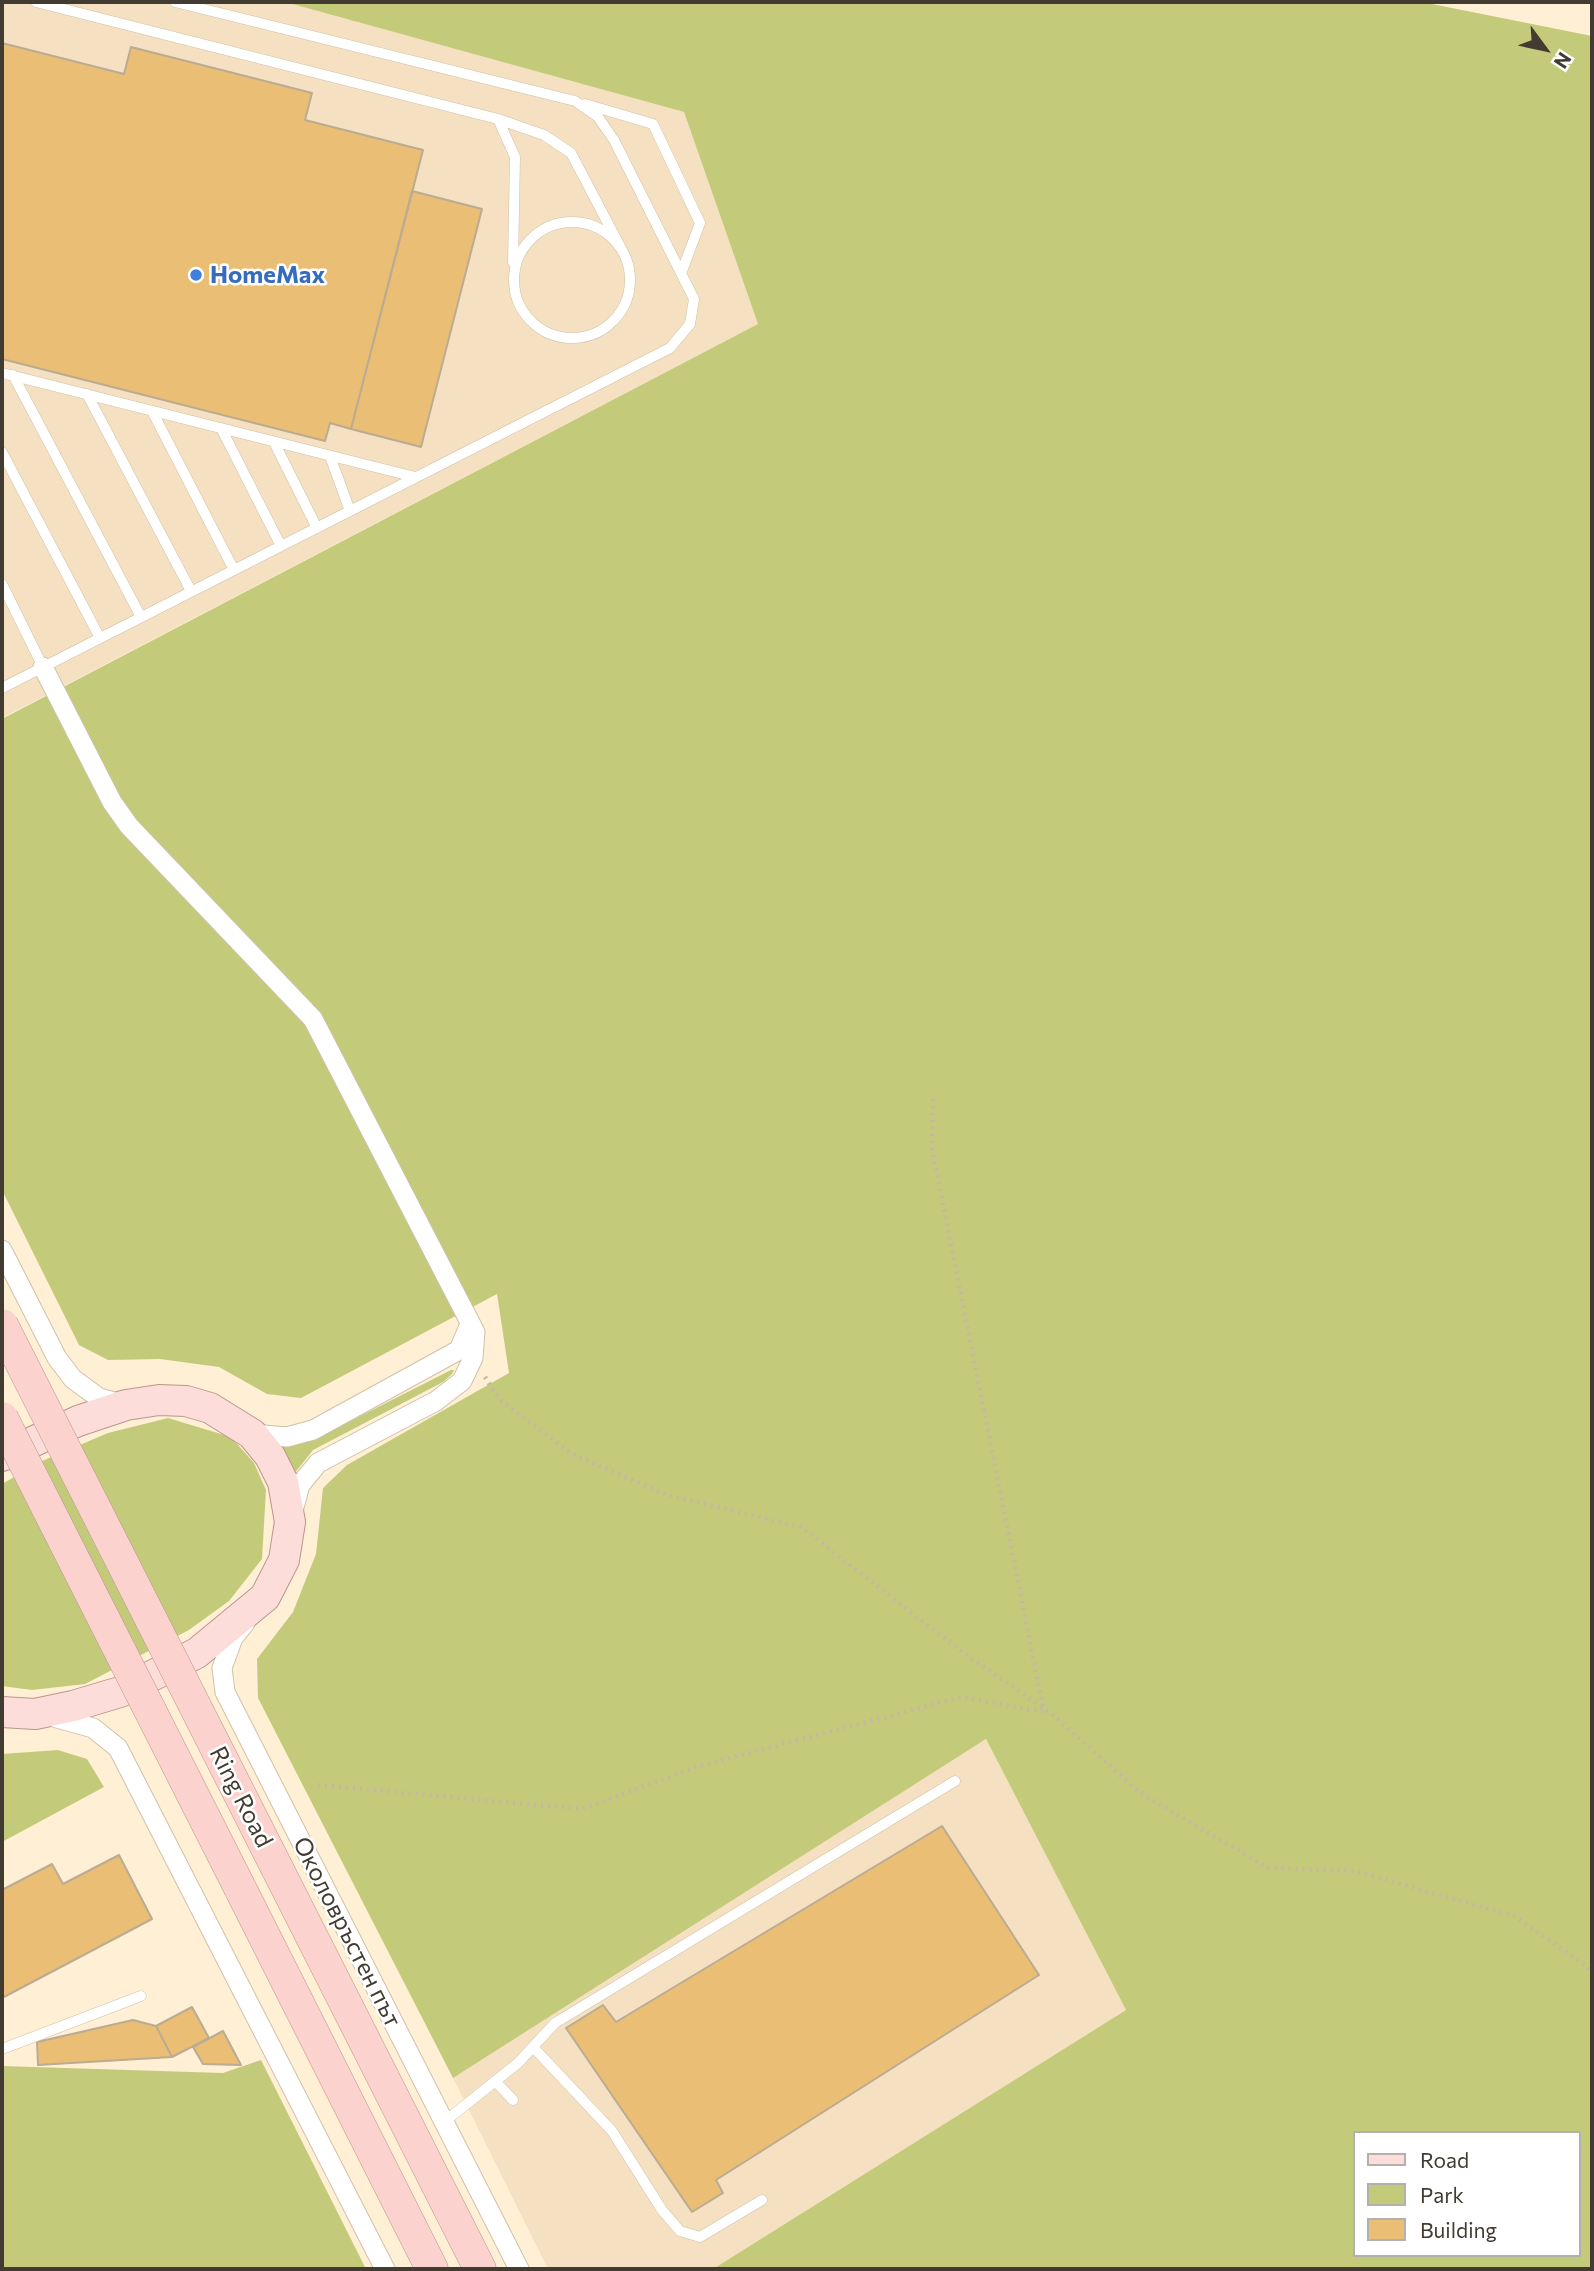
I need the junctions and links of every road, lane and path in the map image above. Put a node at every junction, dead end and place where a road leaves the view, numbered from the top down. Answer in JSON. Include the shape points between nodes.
{"nodes":[{"id":1,"x":36,"y":2,"type":"edge"},
{"id":2,"x":175,"y":2,"type":"edge"},
{"id":3,"x":575,"y":101,"type":"junction"},
{"id":4,"x":498,"y":119,"type":"junction"},
{"id":5,"x":623,"y":252,"type":"junction"},
{"id":6,"x":682,"y":271,"type":"junction"},
{"id":7,"x":513,"y":283,"type":"junction"},
{"id":8,"x":2,"y":373,"type":"edge"},
{"id":9,"x":13,"y":375,"type":"junction"},
{"id":10,"x":87,"y":394,"type":"junction"},
{"id":11,"x":152,"y":411,"type":"junction"},
{"id":12,"x":221,"y":428,"type":"junction"},
{"id":13,"x":274,"y":442,"type":"junction"},
{"id":14,"x":2,"y":452,"type":"edge"},
{"id":15,"x":330,"y":456,"type":"junction"},
{"id":16,"x":415,"y":478,"type":"junction"},
{"id":17,"x":350,"y":511,"type":"junction"},
{"id":18,"x":317,"y":528,"type":"junction"},
{"id":19,"x":281,"y":546,"type":"junction"},
{"id":20,"x":234,"y":570,"type":"junction"},
{"id":21,"x":2,"y":584,"type":"edge"},
{"id":22,"x":191,"y":592,"type":"junction"},
{"id":23,"x":141,"y":617,"type":"junction"},
{"id":24,"x":100,"y":638,"type":"junction"},
{"id":25,"x":43,"y":667,"type":"junction"},
{"id":26,"x":2,"y":687,"type":"edge"},
{"id":27,"x":933,"y":1099,"type":"dead end"},
{"id":28,"x":2,"y":1250,"type":"edge"},
{"id":29,"x":471,"y":1320,"type":"junction"},
{"id":30,"x":2,"y":1325,"type":"edge"},
{"id":31,"x":473,"y":1358,"type":"junction"},
{"id":32,"x":126,"y":1405,"type":"junction"},
{"id":33,"x":2,"y":1418,"type":"edge"},
{"id":34,"x":252,"y":1434,"type":"junction"},
{"id":35,"x":2,"y":1456,"type":"edge"},
{"id":36,"x":290,"y":1522,"type":"junction"},
{"id":37,"x":265,"y":1597,"type":"junction"},
{"id":38,"x":1043,"y":1708,"type":"junction"},
{"id":39,"x":2,"y":1712,"type":"edge"},
{"id":40,"x":35,"y":1714,"type":"junction"},
{"id":41,"x":1052,"y":1714,"type":"junction"},
{"id":42,"x":955,"y":1781,"type":"dead end"},
{"id":43,"x":318,"y":1785,"type":"dead end"},
{"id":44,"x":1592,"y":1975,"type":"edge"},
{"id":45,"x":141,"y":1996,"type":"dead end"},
{"id":46,"x":533,"y":2047,"type":"junction"},
{"id":47,"x":2,"y":2049,"type":"edge"},
{"id":48,"x":495,"y":2081,"type":"junction"},
{"id":49,"x":513,"y":2100,"type":"dead end"},
{"id":50,"x":444,"y":2122,"type":"junction"},
{"id":51,"x":762,"y":2200,"type":"dead end"},
{"id":52,"x":385,"y":2269,"type":"edge"},
{"id":53,"x":432,"y":2269,"type":"edge"},
{"id":54,"x":480,"y":2269,"type":"edge"},
{"id":55,"x":519,"y":2269,"type":"edge"}],
"edges":[{"from":1,"to":4,"type":"lane"},
{"from":2,"to":3,"type":"lane"},
{"from":3,"to":6,"type":"lane","via":[[598,117],[614,140]]},
{"from":3,"to":6,"type":"lane","via":[[653,124],[700,223]]},
{"from":4,"to":5,"type":"lane","via":[[544,135],[571,153]]},
{"from":4,"to":7,"type":"lane","via":[[515,157]]},
{"from":5,"to":7,"type":"lane","via":[[600,229],[562,222],[543,229],[520,251]]},
{"from":5,"to":7,"type":"lane","via":[[630,271],[624,307],[610,325],[593,335],[561,338],[537,328],[523,313]]},
{"from":6,"to":16,"type":"lane","via":[[694,299],[690,324],[670,348]]},
{"from":8,"to":9,"type":"lane"},
{"from":9,"to":10,"type":"lane"},
{"from":9,"to":23,"type":"lane"},
{"from":10,"to":11,"type":"lane"},
{"from":10,"to":22,"type":"lane"},
{"from":11,"to":12,"type":"lane"},
{"from":11,"to":20,"type":"lane"},
{"from":12,"to":13,"type":"lane"},
{"from":12,"to":19,"type":"lane"},
{"from":13,"to":15,"type":"lane"},
{"from":13,"to":18,"type":"lane"},
{"from":14,"to":24,"type":"lane"},
{"from":15,"to":16,"type":"lane"},
{"from":15,"to":17,"type":"lane"},
{"from":16,"to":17,"type":"lane"},
{"from":17,"to":18,"type":"lane"},
{"from":18,"to":19,"type":"lane"},
{"from":19,"to":20,"type":"lane"},
{"from":20,"to":22,"type":"lane"},
{"from":21,"to":25,"type":"lane"},
{"from":22,"to":23,"type":"lane"},
{"from":23,"to":24,"type":"lane"},
{"from":24,"to":25,"type":"lane"},
{"from":25,"to":26,"type":"lane"},
{"from":25,"to":29,"type":"street","via":[[112,802],[129,826],[313,1019]]},
{"from":27,"to":38,"type":"path","via":[[932,1149]]},
{"from":28,"to":32,"type":"street","via":[[73,1380],[99,1398]]},
{"from":29,"to":31,"type":"street"},
{"from":29,"to":34,"type":"street","via":[[459,1350],[313,1430],[287,1437]]},
{"from":30,"to":54,"type":"highway","name":"Ring Road","bridge":true},
{"from":31,"to":36,"type":"street","via":[[463,1381],[436,1401],[318,1463],[300,1485]]},
{"from":31,"to":38,"type":"path","via":[[499,1399],[572,1454],[667,1495],[801,1527]]},
{"from":32,"to":34,"type":"main road","via":[[186,1401],[211,1408]]},
{"from":32,"to":35,"type":"main road","via":[[65,1426]]},
{"from":33,"to":53,"type":"highway","name":"Ring Road","bridge":true},
{"from":34,"to":36,"type":"main road","via":[[283,1482]]},
{"from":36,"to":37,"type":"main road","via":[[284,1560]]},
{"from":37,"to":40,"type":"main road","via":[[173,1666],[120,1692]]},
{"from":37,"to":50,"type":"street","name":"Околовръстен път","via":[[233,1638],[222,1668],[225,1692]]},
{"from":38,"to":41,"type":"path"},
{"from":39,"to":40,"type":"main road"},
{"from":40,"to":52,"type":"street","via":[[93,1728],[118,1748]]},
{"from":41,"to":43,"type":"path","via":[[962,1698],[699,1766],[582,1809]]},
{"from":41,"to":44,"type":"path","via":[[1139,1792],[1268,1868],[1355,1871],[1514,1916],[1588,1967]]},
{"from":42,"to":46,"type":"lane","via":[[555,2023]]},
{"from":45,"to":47,"type":"lane"},
{"from":46,"to":48,"type":"lane"},
{"from":46,"to":51,"type":"lane","via":[[612,2131],[680,2231],[700,2237]]},
{"from":48,"to":49,"type":"lane"},
{"from":48,"to":50,"type":"lane"},
{"from":50,"to":55,"type":"street","name":"Околовръстен път"}]}
